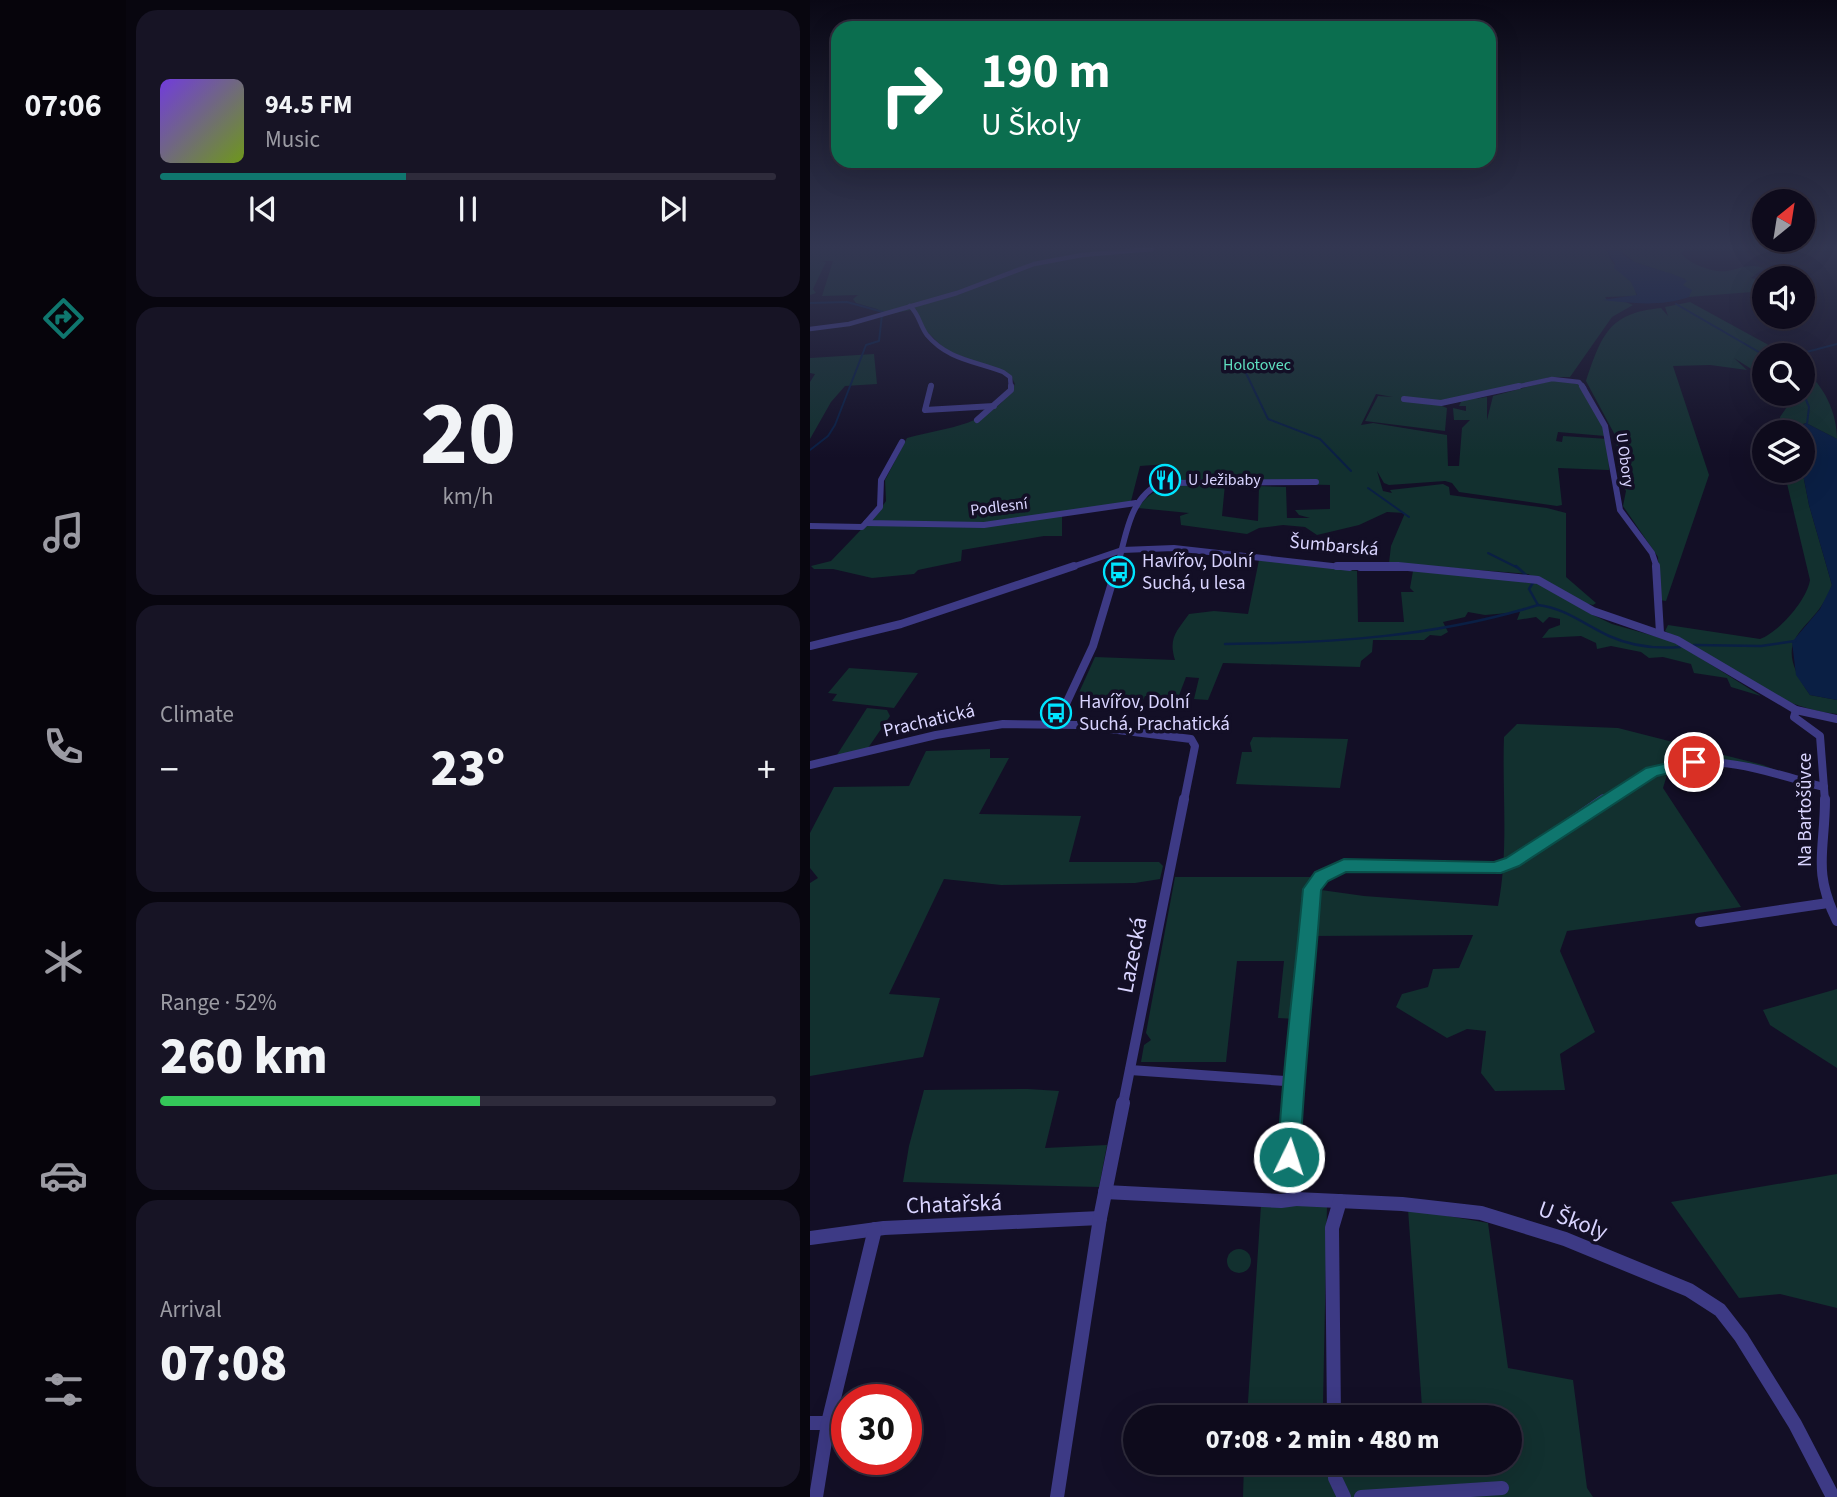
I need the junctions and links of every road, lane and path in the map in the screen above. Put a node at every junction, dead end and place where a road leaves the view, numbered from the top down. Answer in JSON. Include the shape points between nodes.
{"nodes":[{"id":1,"x":866,"y":319,"type":"edge"},
{"id":2,"x":919,"y":319,"type":"edge"},
{"id":3,"x":810,"y":329,"type":"edge"},
{"id":4,"x":931,"y":385,"type":"dead end"},
{"id":5,"x":1404,"y":399,"type":"dead end"},
{"id":6,"x":994,"y":406,"type":"junction"},
{"id":7,"x":977,"y":420,"type":"dead end"},
{"id":8,"x":902,"y":442,"type":"dead end"},
{"id":9,"x":1316,"y":482,"type":"dead end"},
{"id":10,"x":1136,"y":503,"type":"junction"},
{"id":11,"x":866,"y":523,"type":"junction"},
{"id":12,"x":810,"y":526,"type":"edge"},
{"id":13,"x":1122,"y":550,"type":"junction"},
{"id":14,"x":1660,"y":633,"type":"junction"},
{"id":15,"x":810,"y":646,"type":"edge"},
{"id":16,"x":1796,"y":710,"type":"junction"},
{"id":17,"x":1837,"y":719,"type":"edge"},
{"id":18,"x":1057,"y":723,"type":"junction"},
{"id":19,"x":810,"y":765,"type":"edge"},
{"id":20,"x":1824,"y":787,"type":"junction"},
{"id":21,"x":1828,"y":903,"type":"junction"},
{"id":22,"x":1837,"y":921,"type":"edge"},
{"id":23,"x":1700,"y":922,"type":"dead end"},
{"id":24,"x":1130,"y":1070,"type":"junction"},
{"id":25,"x":1292,"y":1087,"type":"junction"},
{"id":26,"x":1105,"y":1192,"type":"junction"},
{"id":27,"x":1296,"y":1199,"type":"junction"},
{"id":28,"x":1340,"y":1202,"type":"junction"},
{"id":29,"x":1100,"y":1218,"type":"junction"},
{"id":30,"x":875,"y":1229,"type":"junction"},
{"id":31,"x":810,"y":1238,"type":"edge"},
{"id":32,"x":1334,"y":1405,"type":"edge"},
{"id":33,"x":810,"y":1423,"type":"edge"},
{"id":34,"x":828,"y":1423,"type":"junction"},
{"id":35,"x":1335,"y":1475,"type":"edge"},
{"id":36,"x":1502,"y":1488,"type":"dead end"},
{"id":37,"x":816,"y":1497,"type":"edge"},
{"id":38,"x":1057,"y":1497,"type":"edge"},
{"id":39,"x":1344,"y":1497,"type":"edge"},
{"id":40,"x":1361,"y":1497,"type":"edge"},
{"id":41,"x":1833,"y":1497,"type":"edge"}],
"edges":[{"from":1,"to":3,"type":"street"},
{"from":2,"to":6,"type":"street","via":[[922,329],[947,352],[1010,377],[1011,390]]},
{"from":4,"to":6,"type":"street","via":[[925,410]]},
{"from":5,"to":14,"type":"street","name":"U Obory","via":[[1441,404],[1552,379],[1579,382],[1610,435],[1622,516],[1651,552],[1657,569]]},
{"from":6,"to":7,"type":"street"},
{"from":8,"to":11,"type":"street","via":[[881,480],[880,507]]},
{"from":9,"to":10,"type":"street","via":[[1162,483]]},
{"from":10,"to":11,"type":"street","name":"Podlesní","via":[[984,526]]},
{"from":10,"to":13,"type":"street"},
{"from":11,"to":12,"type":"street","name":"Podlesní","via":[[862,527]]},
{"from":13,"to":14,"type":"street","name":"Šumbarská","via":[[1220,551],[1353,568],[1398,566],[1528,578],[1593,611]]},
{"from":13,"to":15,"type":"street","name":"Šumbarská","via":[[901,624]]},
{"from":13,"to":18,"type":"street","via":[[1093,646]]},
{"from":14,"to":16,"type":"street","name":"Šumbarská"},
{"from":16,"to":17,"type":"street","name":"Šumbarská"},
{"from":16,"to":20,"type":"street","name":"Na Bartošůvce","via":[[1794,717],[1820,736]]},
{"from":18,"to":19,"type":"street","name":"Prachatická","via":[[979,726]]},
{"from":18,"to":24,"type":"street","name":"Lazecká","via":[[1176,735],[1191,739],[1195,746]]},
{"from":20,"to":21,"type":"street","name":"Na Bartošůvce","via":[[1825,824],[1819,853]]},
{"from":20,"to":25,"type":"street","via":[[1694,762],[1651,772],[1512,862],[1495,868],[1407,865],[1334,869],[1312,889]]},
{"from":21,"to":22,"type":"street","name":"Na Bartošůvce"},
{"from":21,"to":23,"type":"street"},
{"from":24,"to":25,"type":"street","via":[[1276,1078]]},
{"from":24,"to":26,"type":"street","name":"Lazecká"},
{"from":25,"to":27,"type":"street","via":[[1288,1179]]},
{"from":26,"to":27,"type":"street","name":"U Školy"},
{"from":26,"to":29,"type":"street","name":"Lazecká"},
{"from":27,"to":28,"type":"street","name":"U Školy"},
{"from":28,"to":32,"type":"street","via":[[1332,1228]]},
{"from":28,"to":41,"type":"street","name":"U Školy","via":[[1442,1207],[1525,1224],[1623,1261],[1705,1299],[1740,1337],[1795,1424]]},
{"from":29,"to":30,"type":"street","name":"Chatařská"},
{"from":29,"to":38,"type":"street","name":"Lazecká"},
{"from":30,"to":31,"type":"street","name":"Chatařská"},
{"from":30,"to":34,"type":"street"},
{"from":33,"to":34,"type":"street"},
{"from":34,"to":37,"type":"street"},
{"from":35,"to":39,"type":"street"},
{"from":36,"to":40,"type":"street"}]}
